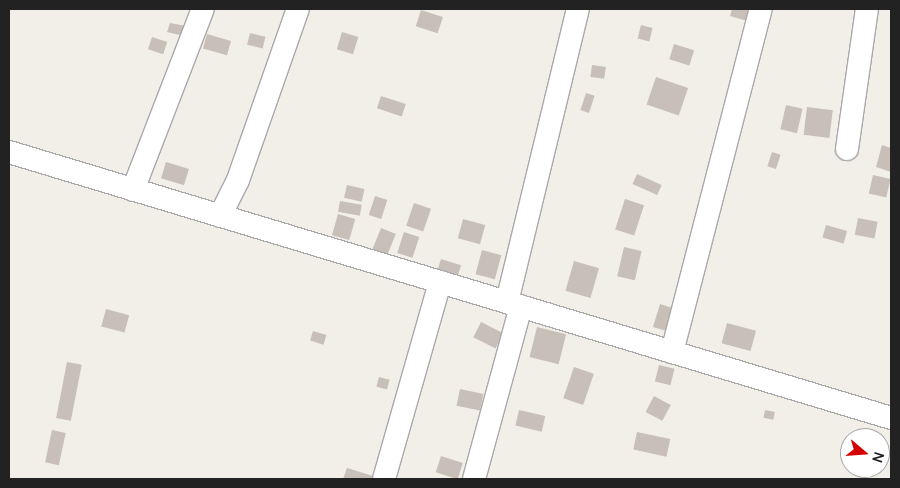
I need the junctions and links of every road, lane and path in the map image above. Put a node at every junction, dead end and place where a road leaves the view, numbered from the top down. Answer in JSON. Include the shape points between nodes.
{"nodes":[{"id":1,"x":203,"y":9,"type":"edge"},
{"id":2,"x":298,"y":9,"type":"edge"},
{"id":3,"x":578,"y":9,"type":"edge"},
{"id":4,"x":761,"y":9,"type":"edge"},
{"id":5,"x":867,"y":9,"type":"edge"},
{"id":6,"x":847,"y":148,"type":"dead end"},
{"id":7,"x":9,"y":152,"type":"edge"},
{"id":8,"x":133,"y":190,"type":"junction"},
{"id":9,"x":220,"y":216,"type":"junction"},
{"id":10,"x":440,"y":282,"type":"junction"},
{"id":11,"x":514,"y":304,"type":"junction"},
{"id":12,"x":672,"y":352,"type":"junction"},
{"id":13,"x":891,"y":418,"type":"edge"},
{"id":14,"x":384,"y":479,"type":"edge"},
{"id":15,"x":474,"y":479,"type":"edge"}],
"edges":[{"from":1,"to":8,"type":"street"},
{"from":2,"to":9,"type":"street","via":[[238,180]]},
{"from":3,"to":11,"type":"street"},
{"from":4,"to":12,"type":"street"},
{"from":5,"to":6,"type":"street"},
{"from":7,"to":8,"type":"street"},
{"from":8,"to":9,"type":"street"},
{"from":9,"to":10,"type":"street"},
{"from":10,"to":11,"type":"street"},
{"from":10,"to":14,"type":"street"},
{"from":11,"to":12,"type":"street"},
{"from":11,"to":15,"type":"street"},
{"from":12,"to":13,"type":"street"}]}
